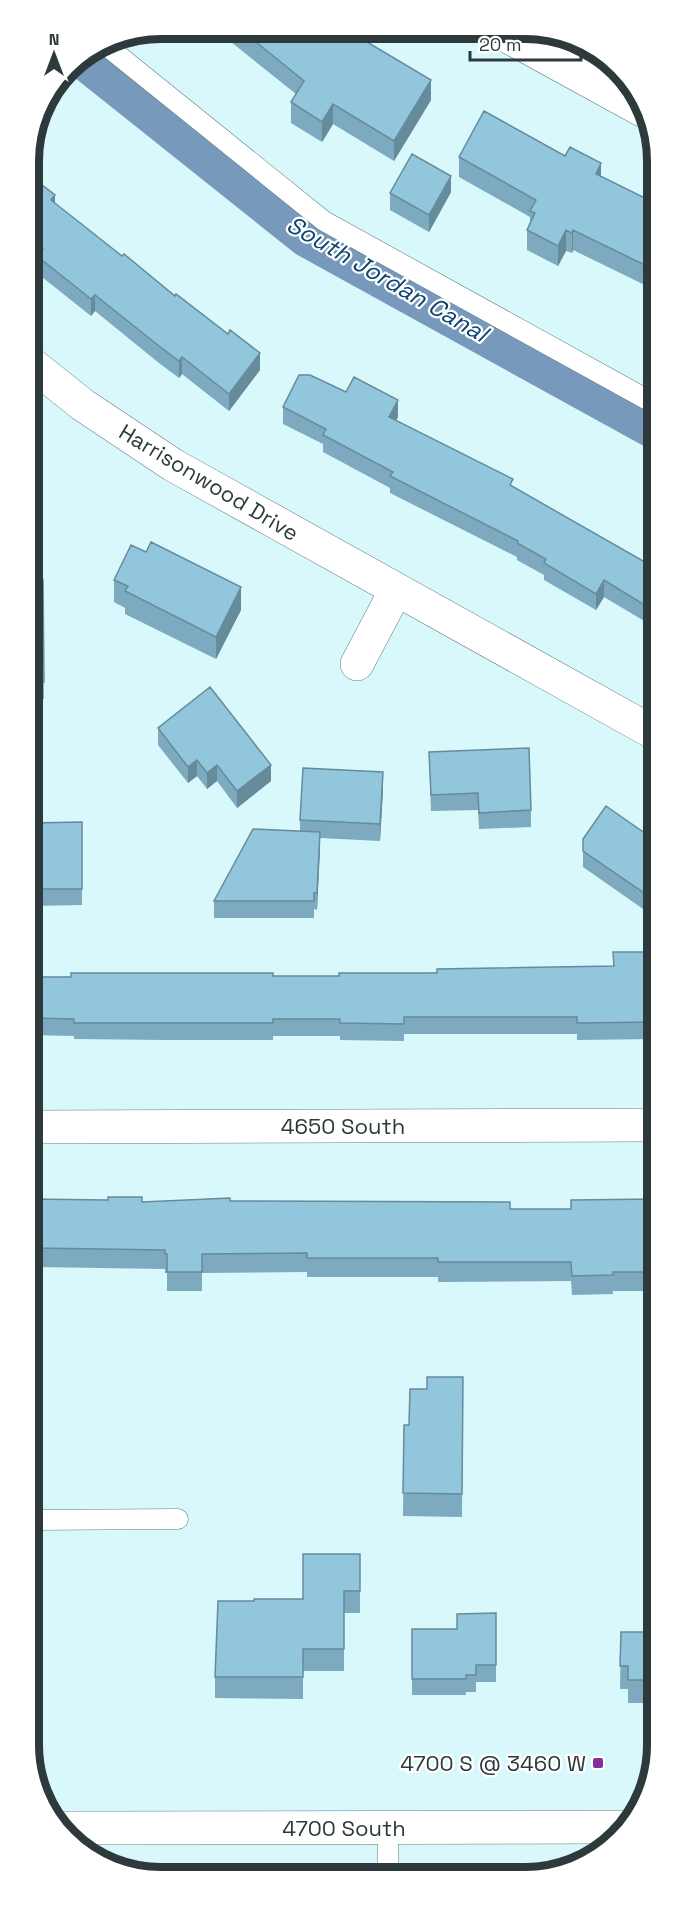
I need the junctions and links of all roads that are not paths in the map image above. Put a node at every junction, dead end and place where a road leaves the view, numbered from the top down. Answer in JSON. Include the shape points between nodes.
{"nodes":[{"id":1,"x":513,"y":39,"type":"edge"},
{"id":2,"x":112,"y":50,"type":"edge"},
{"id":3,"x":633,"y":105,"type":"edge"},
{"id":4,"x":39,"y":370,"type":"edge"},
{"id":5,"x":647,"y":400,"type":"edge"},
{"id":6,"x":396,"y":590,"type":"junction"},
{"id":7,"x":357,"y":664,"type":"dead end"},
{"id":8,"x":647,"y":729,"type":"edge"},
{"id":9,"x":647,"y":1125,"type":"edge"},
{"id":10,"x":39,"y":1127,"type":"edge"},
{"id":11,"x":178,"y":1519,"type":"dead end"},
{"id":12,"x":39,"y":1520,"type":"edge"},
{"id":13,"x":616,"y":1827,"type":"edge"},
{"id":14,"x":72,"y":1828,"type":"edge"},
{"id":15,"x":388,"y":1828,"type":"junction"},
{"id":16,"x":388,"y":1867,"type":"edge"}],
"edges":[{"from":1,"to":3,"type":"street"},
{"from":2,"to":5,"type":"lane","via":[[324,221]]},
{"from":4,"to":6,"type":"street","name":"Harrisonwood Drive","via":[[172,465]]},
{"from":6,"to":7,"type":"street"},
{"from":6,"to":8,"type":"street","name":"Harrisonwood Drive"},
{"from":9,"to":10,"type":"street","name":"4650 South"},
{"from":11,"to":12,"type":"lane"},
{"from":13,"to":15,"type":"street","name":"4700 South"},
{"from":14,"to":15,"type":"street","name":"4700 South"},
{"from":15,"to":16,"type":"lane"}]}
